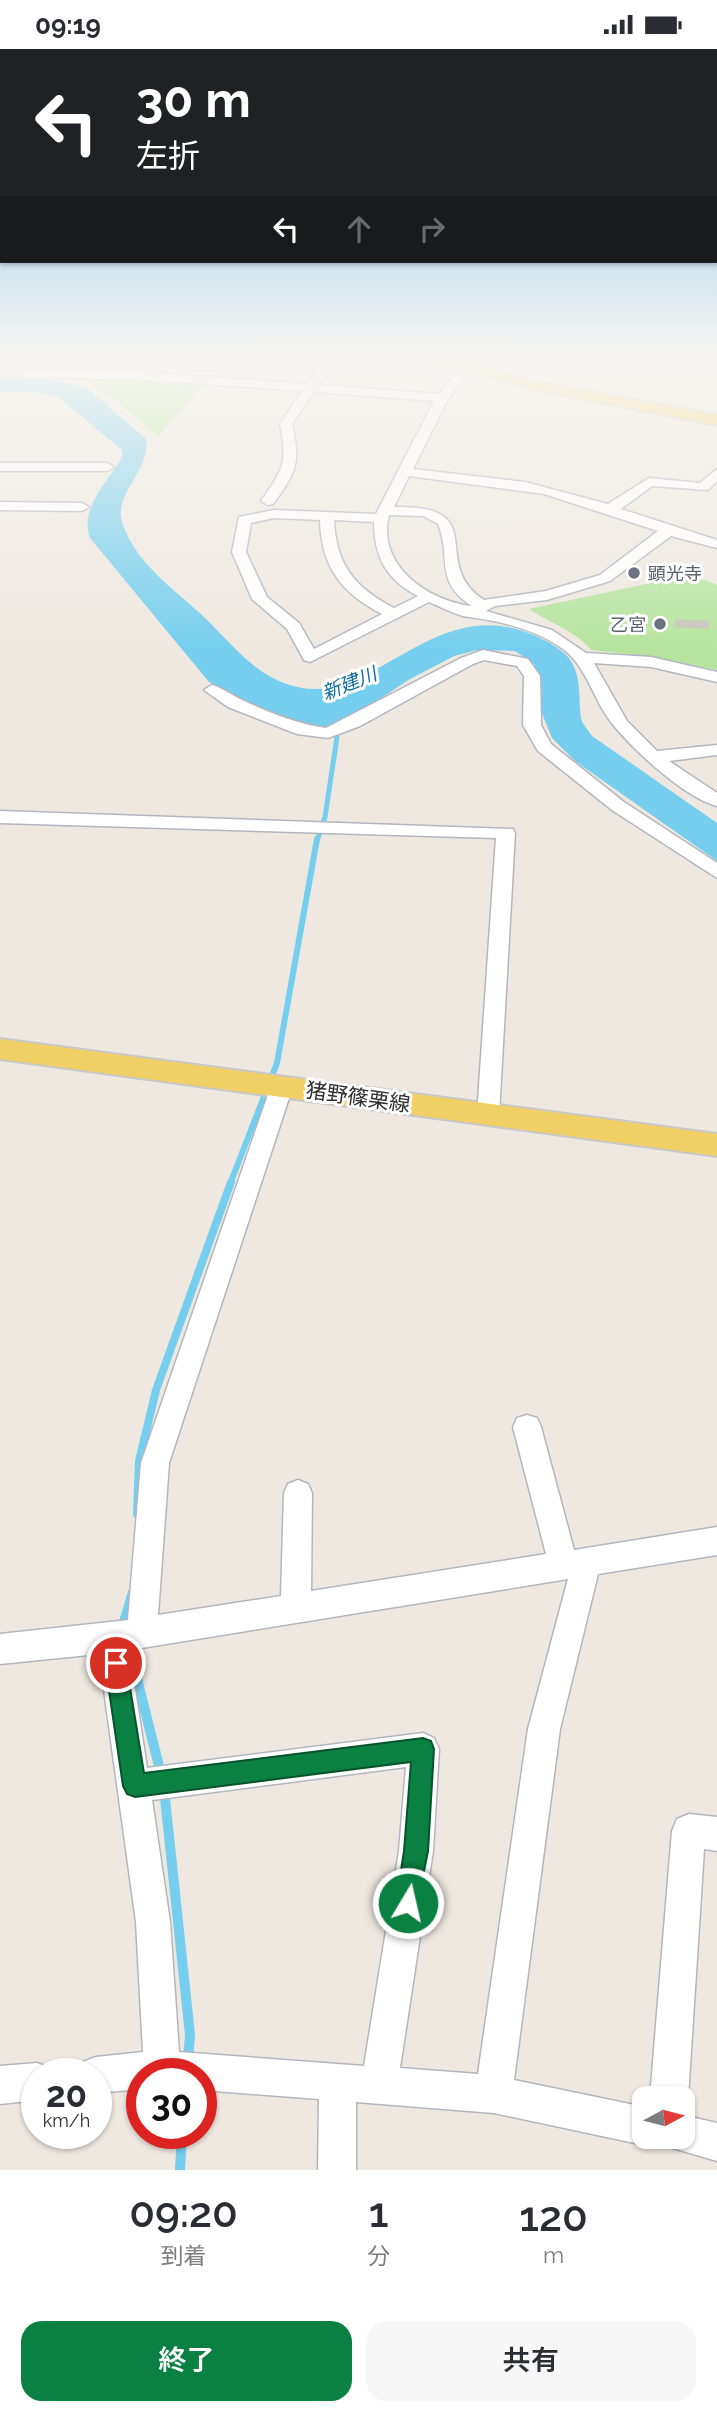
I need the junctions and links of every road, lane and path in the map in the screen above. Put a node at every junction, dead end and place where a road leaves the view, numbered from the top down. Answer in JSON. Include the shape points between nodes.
{"nodes":[{"id":1,"x":293,"y":453,"type":"edge"},
{"id":2,"x":415,"y":453,"type":"edge"},
{"id":3,"x":0,"y":467,"type":"edge"},
{"id":4,"x":107,"y":467,"type":"dead end"},
{"id":5,"x":405,"y":472,"type":"junction"},
{"id":6,"x":717,"y":473,"type":"edge"},
{"id":7,"x":268,"y":501,"type":"dead end"},
{"id":8,"x":0,"y":506,"type":"edge"},
{"id":9,"x":82,"y":507,"type":"dead end"},
{"id":10,"x":611,"y":509,"type":"junction"},
{"id":11,"x":383,"y":514,"type":"junction"},
{"id":12,"x":327,"y":515,"type":"junction"},
{"id":13,"x":668,"y":531,"type":"junction"},
{"id":14,"x":717,"y":544,"type":"edge"},
{"id":15,"x":428,"y":597,"type":"junction"},
{"id":16,"x":476,"y":610,"type":"junction"},
{"id":17,"x":393,"y":614,"type":"junction"},
{"id":18,"x":583,"y":658,"type":"junction"},
{"id":19,"x":717,"y":677,"type":"edge"},
{"id":20,"x":212,"y":690,"type":"dead end"},
{"id":21,"x":717,"y":750,"type":"edge"},
{"id":22,"x":654,"y":757,"type":"junction"},
{"id":23,"x":717,"y":801,"type":"edge"},
{"id":24,"x":0,"y":817,"type":"edge"},
{"id":25,"x":717,"y":872,"type":"edge"},
{"id":26,"x":0,"y":1049,"type":"edge"},
{"id":27,"x":282,"y":1086,"type":"junction"},
{"id":28,"x":488,"y":1115,"type":"junction"},
{"id":29,"x":717,"y":1145,"type":"edge"},
{"id":30,"x":527,"y":1427,"type":"dead end"},
{"id":31,"x":298,"y":1493,"type":"dead end"},
{"id":32,"x":717,"y":1541,"type":"edge"},
{"id":33,"x":576,"y":1563,"type":"junction"},
{"id":34,"x":296,"y":1609,"type":"junction"},
{"id":35,"x":127,"y":1636,"type":"junction"},
{"id":36,"x":0,"y":1649,"type":"edge"},
{"id":37,"x":135,"y":1786,"type":"junction"},
{"id":38,"x":717,"y":1833,"type":"edge"},
{"id":39,"x":161,"y":2058,"type":"edge"},
{"id":40,"x":217,"y":2073,"type":"edge"},
{"id":41,"x":21,"y":2083,"type":"edge"},
{"id":42,"x":338,"y":2083,"type":"junction"},
{"id":43,"x":379,"y":2084,"type":"junction"},
{"id":44,"x":0,"y":2085,"type":"edge"},
{"id":45,"x":670,"y":2086,"type":"edge"},
{"id":46,"x":494,"y":2094,"type":"junction"},
{"id":47,"x":632,"y":2123,"type":"edge"},
{"id":48,"x":695,"y":2137,"type":"edge"},
{"id":49,"x":717,"y":2141,"type":"edge"},
{"id":50,"x":337,"y":2170,"type":"edge"}],
"edges":[{"from":1,"to":7,"type":"street","via":[[291,470]]},
{"from":2,"to":5,"type":"street"},
{"from":3,"to":4,"type":"street"},
{"from":5,"to":10,"type":"street","via":[[539,489]]},
{"from":5,"to":11,"type":"street"},
{"from":6,"to":10,"type":"street","via":[[703,487],[649,482]]},
{"from":8,"to":9,"type":"street"},
{"from":10,"to":13,"type":"street"},
{"from":11,"to":12,"type":"street"},
{"from":11,"to":15,"type":"street","via":[[378,537],[383,558]]},
{"from":11,"to":16,"type":"street","via":[[436,515],[446,524],[452,577]]},
{"from":12,"to":17,"type":"street","via":[[332,563],[365,601]]},
{"from":12,"to":17,"type":"street","via":[[244,520],[239,552],[260,599],[293,626],[310,657]]},
{"from":13,"to":14,"type":"street"},
{"from":13,"to":16,"type":"street","via":[[605,578]]},
{"from":15,"to":16,"type":"street"},
{"from":15,"to":17,"type":"street"},
{"from":16,"to":18,"type":"street","via":[[545,632],[578,650]]},
{"from":18,"to":19,"type":"street","via":[[651,662]]},
{"from":18,"to":22,"type":"street","via":[[621,725]]},
{"from":20,"to":25,"type":"street","via":[[303,730],[328,733],[483,655],[523,662],[532,676],[532,725],[544,747],[618,806]]},
{"from":21,"to":22,"type":"street"},
{"from":22,"to":23,"type":"street"},
{"from":24,"to":28,"type":"street","via":[[506,833]]},
{"from":26,"to":27,"type":"main road","name":"猪野篠栗線"},
{"from":27,"to":28,"type":"main road","name":"猪野篠栗線"},
{"from":27,"to":35,"type":"street","via":[[155,1463]]},
{"from":28,"to":29,"type":"main road","name":"猪野篠栗線"},
{"from":30,"to":33,"type":"street"},
{"from":31,"to":34,"type":"street"},
{"from":32,"to":33,"type":"street"},
{"from":33,"to":34,"type":"street"},
{"from":33,"to":46,"type":"street","via":[[544,1729]]},
{"from":34,"to":35,"type":"street"},
{"from":35,"to":36,"type":"street"},
{"from":35,"to":37,"type":"street"},
{"from":37,"to":39,"type":"street","via":[[153,1922]]},
{"from":37,"to":43,"type":"street","via":[[423,1749],[416,1851]]},
{"from":38,"to":45,"type":"street","via":[[689,1831]]},
{"from":40,"to":42,"type":"street"},
{"from":41,"to":44,"type":"street"},
{"from":42,"to":43,"type":"street"},
{"from":42,"to":50,"type":"street"},
{"from":43,"to":46,"type":"street"},
{"from":46,"to":47,"type":"street"},
{"from":48,"to":49,"type":"street"}]}
